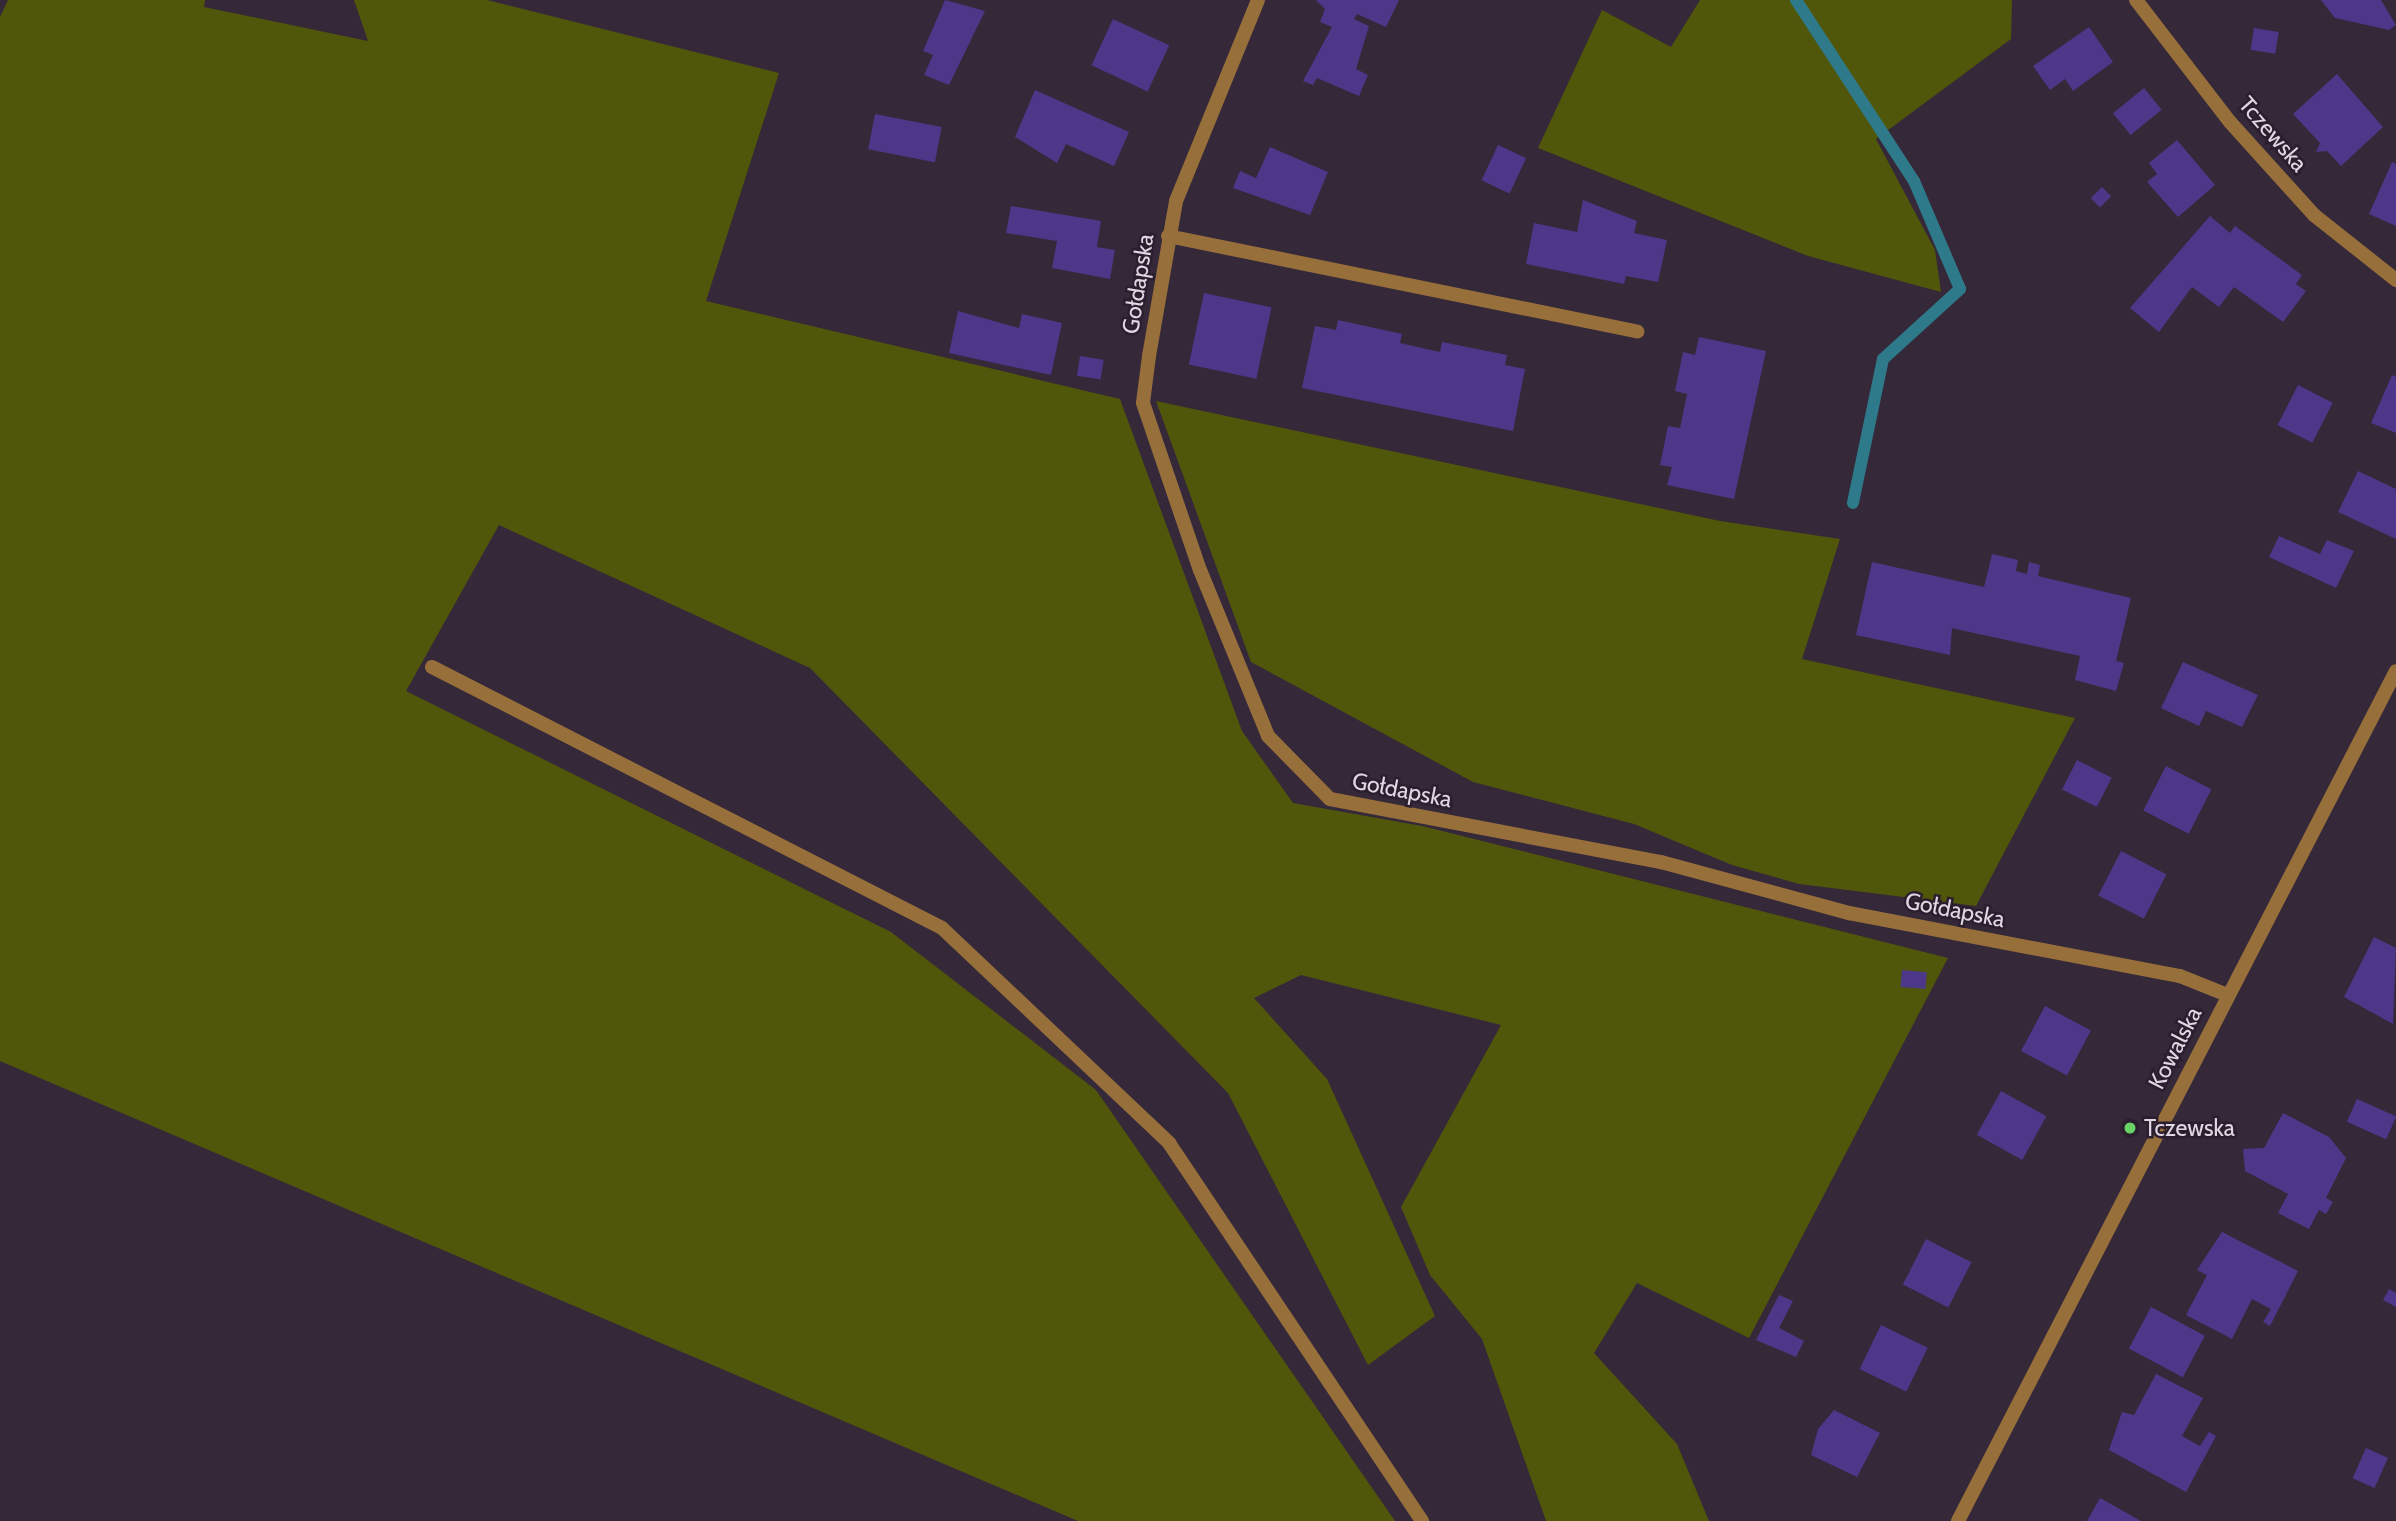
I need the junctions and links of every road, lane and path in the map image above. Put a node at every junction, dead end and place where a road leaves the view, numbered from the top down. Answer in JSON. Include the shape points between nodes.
{"nodes":[{"id":1,"x":1258,"y":0,"type":"edge"},
{"id":2,"x":2136,"y":0,"type":"edge"},
{"id":3,"x":1168,"y":236,"type":"junction"},
{"id":4,"x":2396,"y":280,"type":"edge"},
{"id":5,"x":1637,"y":331,"type":"dead end"},
{"id":6,"x":432,"y":667,"type":"dead end"},
{"id":7,"x":2396,"y":671,"type":"edge"},
{"id":8,"x":2227,"y":995,"type":"junction"},
{"id":9,"x":1422,"y":1521,"type":"edge"},
{"id":10,"x":1958,"y":1521,"type":"edge"}],
"edges":[{"from":1,"to":3,"type":"street","name":"Gołdapska","via":[[1193,148]]},
{"from":2,"to":4,"type":"street","name":"Tczewska","via":[[2230,122],[2314,215]]},
{"from":3,"to":5,"type":"street"},
{"from":3,"to":8,"type":"street","name":"Gołdapska","via":[[1143,403],[1268,736],[1330,799],[1661,862],[1849,913],[2180,976]]},
{"from":6,"to":9,"type":"street","via":[[942,928],[1169,1143]]},
{"from":7,"to":8,"type":"street","name":"Kowalska"},
{"from":8,"to":10,"type":"street","name":"Kowalska"}]}
